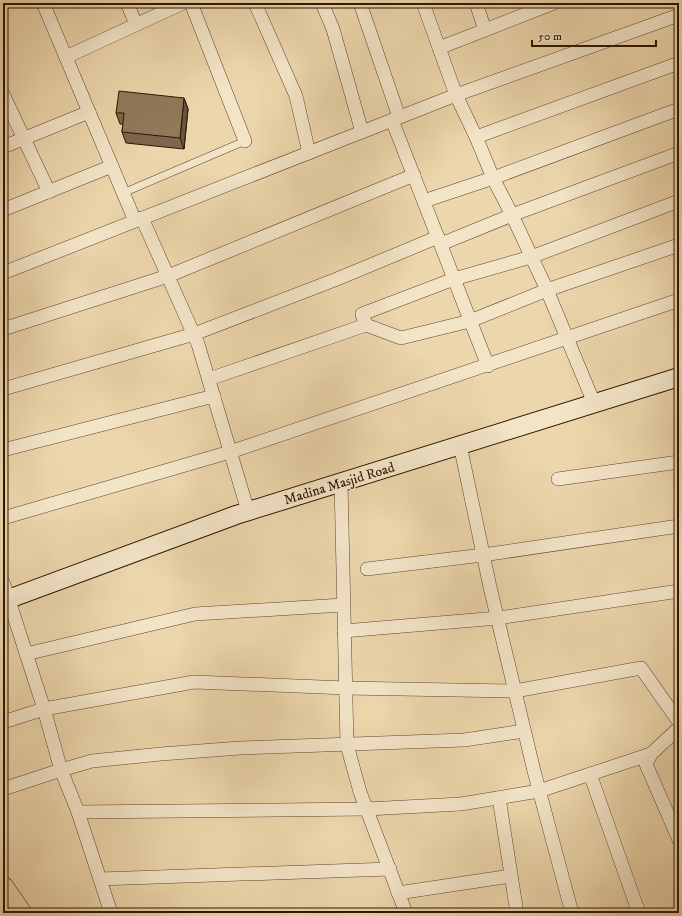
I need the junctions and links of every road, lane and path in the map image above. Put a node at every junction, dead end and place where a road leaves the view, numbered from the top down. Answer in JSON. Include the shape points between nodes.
{"nodes":[{"id":1,"x":43,"y":3,"type":"edge"},
{"id":2,"x":127,"y":3,"type":"edge"},
{"id":3,"x":183,"y":3,"type":"edge"},
{"id":4,"x":191,"y":3,"type":"edge"},
{"id":5,"x":255,"y":3,"type":"edge"},
{"id":6,"x":322,"y":3,"type":"edge"},
{"id":7,"x":360,"y":3,"type":"edge"},
{"id":8,"x":423,"y":3,"type":"edge"},
{"id":9,"x":476,"y":3,"type":"edge"},
{"id":10,"x":554,"y":3,"type":"edge"},
{"id":11,"x":679,"y":15,"type":"edge"},
{"id":12,"x":136,"y":24,"type":"junction"},
{"id":13,"x":485,"y":30,"type":"junction"},
{"id":14,"x":439,"y":48,"type":"junction"},
{"id":15,"x":66,"y":57,"type":"junction"},
{"id":16,"x":679,"y":63,"type":"edge"},
{"id":17,"x":3,"y":94,"type":"edge"},
{"id":18,"x":456,"y":95,"type":"junction"},
{"id":19,"x":679,"y":109,"type":"edge"},
{"id":20,"x":89,"y":112,"type":"junction"},
{"id":21,"x":396,"y":118,"type":"junction"},
{"id":22,"x":362,"y":132,"type":"junction"},
{"id":23,"x":476,"y":137,"type":"junction"},
{"id":24,"x":24,"y":139,"type":"junction"},
{"id":25,"x":245,"y":141,"type":"joint"},
{"id":26,"x":3,"y":147,"type":"edge"},
{"id":27,"x":308,"y":153,"type":"junction"},
{"id":28,"x":679,"y":153,"type":"edge"},
{"id":29,"x":112,"y":166,"type":"junction"},
{"id":30,"x":414,"y":175,"type":"junction"},
{"id":31,"x":493,"y":178,"type":"junction"},
{"id":32,"x":49,"y":192,"type":"junction"},
{"id":33,"x":123,"y":193,"type":"junction"},
{"id":34,"x":424,"y":201,"type":"junction"},
{"id":35,"x":679,"y":201,"type":"edge"},
{"id":36,"x":3,"y":210,"type":"edge"},
{"id":37,"x":512,"y":215,"type":"junction"},
{"id":38,"x":139,"y":219,"type":"junction"},
{"id":39,"x":439,"y":240,"type":"junction"},
{"id":40,"x":679,"y":245,"type":"edge"},
{"id":41,"x":531,"y":257,"type":"junction"},
{"id":42,"x":3,"y":273,"type":"edge"},
{"id":43,"x":168,"y":276,"type":"junction"},
{"id":44,"x":454,"y":280,"type":"junction"},
{"id":45,"x":547,"y":290,"type":"junction"},
{"id":46,"x":679,"y":300,"type":"edge"},
{"id":47,"x":470,"y":321,"type":"junction"},
{"id":48,"x":366,"y":325,"type":"junction"},
{"id":49,"x":3,"y":329,"type":"edge"},
{"id":50,"x":194,"y":334,"type":"junction"},
{"id":51,"x":567,"y":338,"type":"junction"},
{"id":52,"x":488,"y":366,"type":"junction"},
{"id":53,"x":679,"y":377,"type":"edge"},
{"id":54,"x":209,"y":379,"type":"junction"},
{"id":55,"x":3,"y":389,"type":"edge"},
{"id":56,"x":214,"y":396,"type":"junction"},
{"id":57,"x":594,"y":403,"type":"junction"},
{"id":58,"x":460,"y":445,"type":"junction"},
{"id":59,"x":3,"y":450,"type":"edge"},
{"id":60,"x":230,"y":452,"type":"junction"},
{"id":61,"x":679,"y":462,"type":"edge"},
{"id":62,"x":558,"y":479,"type":"dead end"},
{"id":63,"x":341,"y":482,"type":"junction"},
{"id":64,"x":248,"y":511,"type":"junction"},
{"id":65,"x":3,"y":518,"type":"edge"},
{"id":66,"x":679,"y":526,"type":"edge"},
{"id":67,"x":483,"y":555,"type":"junction"},
{"id":68,"x":367,"y":569,"type":"dead end"},
{"id":69,"x":3,"y":582,"type":"edge"},
{"id":70,"x":679,"y":591,"type":"edge"},
{"id":71,"x":5,"y":600,"type":"edge"},
{"id":72,"x":344,"y":606,"type":"junction"},
{"id":73,"x":498,"y":618,"type":"junction"},
{"id":74,"x":344,"y":631,"type":"junction"},
{"id":75,"x":26,"y":654,"type":"junction"},
{"id":76,"x":346,"y":688,"type":"junction"},
{"id":77,"x":515,"y":691,"type":"junction"},
{"id":78,"x":44,"y":709,"type":"junction"},
{"id":79,"x":3,"y":722,"type":"edge"},
{"id":80,"x":679,"y":722,"type":"edge"},
{"id":81,"x":679,"y":728,"type":"edge"},
{"id":82,"x":524,"y":731,"type":"junction"},
{"id":83,"x":347,"y":745,"type":"junction"},
{"id":84,"x":652,"y":754,"type":"junction"},
{"id":85,"x":61,"y":770,"type":"junction"},
{"id":86,"x":590,"y":774,"type":"junction"},
{"id":87,"x":3,"y":789,"type":"edge"},
{"id":88,"x":539,"y":791,"type":"junction"},
{"id":89,"x":498,"y":798,"type":"junction"},
{"id":90,"x":367,"y":809,"type":"junction"},
{"id":91,"x":78,"y":812,"type":"junction"},
{"id":92,"x":679,"y":840,"type":"edge"},
{"id":93,"x":390,"y":869,"type":"junction"},
{"id":94,"x":511,"y":876,"type":"junction"},
{"id":95,"x":100,"y":879,"type":"junction"},
{"id":96,"x":3,"y":888,"type":"edge"},
{"id":97,"x":398,"y":893,"type":"junction"},
{"id":98,"x":21,"y":913,"type":"edge"},
{"id":99,"x":111,"y":913,"type":"edge"},
{"id":100,"x":406,"y":913,"type":"edge"},
{"id":101,"x":517,"y":913,"type":"edge"},
{"id":102,"x":572,"y":913,"type":"edge"},
{"id":103,"x":639,"y":913,"type":"edge"}],
"edges":[{"from":1,"to":15,"type":"street"},
{"from":2,"to":12,"type":"street"},
{"from":3,"to":12,"type":"street"},
{"from":4,"to":25,"type":"street"},
{"from":5,"to":27,"type":"street","via":[[296,96]]},
{"from":6,"to":22,"type":"street","via":[[333,29]]},
{"from":7,"to":21,"type":"street"},
{"from":8,"to":14,"type":"street"},
{"from":9,"to":13,"type":"street"},
{"from":10,"to":13,"type":"street"},
{"from":11,"to":18,"type":"street"},
{"from":12,"to":15,"type":"street"},
{"from":13,"to":14,"type":"street"},
{"from":14,"to":18,"type":"street"},
{"from":15,"to":20,"type":"street"},
{"from":16,"to":23,"type":"street"},
{"from":17,"to":24,"type":"street"},
{"from":18,"to":21,"type":"street"},
{"from":18,"to":23,"type":"street"},
{"from":19,"to":31,"type":"street"},
{"from":20,"to":24,"type":"street"},
{"from":20,"to":29,"type":"street"},
{"from":21,"to":22,"type":"street"},
{"from":21,"to":30,"type":"street"},
{"from":22,"to":27,"type":"street"},
{"from":23,"to":31,"type":"street"},
{"from":24,"to":26,"type":"street"},
{"from":24,"to":32,"type":"street"},
{"from":25,"to":33,"type":"lane"},
{"from":27,"to":38,"type":"street"},
{"from":28,"to":37,"type":"street"},
{"from":29,"to":32,"type":"street"},
{"from":29,"to":33,"type":"street"},
{"from":30,"to":34,"type":"street"},
{"from":30,"to":43,"type":"street"},
{"from":31,"to":34,"type":"street"},
{"from":31,"to":37,"type":"street"},
{"from":32,"to":36,"type":"street"},
{"from":33,"to":38,"type":"street"},
{"from":34,"to":39,"type":"street"},
{"from":35,"to":41,"type":"street"},
{"from":37,"to":39,"type":"street"},
{"from":37,"to":41,"type":"street"},
{"from":38,"to":42,"type":"street"},
{"from":38,"to":43,"type":"street"},
{"from":39,"to":44,"type":"street"},
{"from":39,"to":50,"type":"street"},
{"from":40,"to":45,"type":"street"},
{"from":41,"to":44,"type":"street"},
{"from":41,"to":45,"type":"street"},
{"from":43,"to":49,"type":"street"},
{"from":43,"to":50,"type":"street"},
{"from":44,"to":47,"type":"street"},
{"from":44,"to":48,"type":"street","via":[[362,314]]},
{"from":45,"to":47,"type":"street"},
{"from":45,"to":51,"type":"street"},
{"from":46,"to":51,"type":"street"},
{"from":47,"to":48,"type":"street","via":[[401,338]]},
{"from":47,"to":52,"type":"street"},
{"from":48,"to":54,"type":"street"},
{"from":50,"to":54,"type":"street"},
{"from":50,"to":55,"type":"street"},
{"from":51,"to":52,"type":"street"},
{"from":51,"to":57,"type":"street"},
{"from":52,"to":60,"type":"street"},
{"from":53,"to":57,"type":"street","name":"Madina Masjid Road"},
{"from":54,"to":56,"type":"street"},
{"from":56,"to":59,"type":"street"},
{"from":56,"to":60,"type":"street"},
{"from":57,"to":58,"type":"street","name":"Madina Masjid Road"},
{"from":58,"to":63,"type":"street","name":"Madina Masjid Road"},
{"from":58,"to":67,"type":"street"},
{"from":60,"to":64,"type":"street"},
{"from":60,"to":65,"type":"street"},
{"from":61,"to":62,"type":"street"},
{"from":63,"to":64,"type":"street","name":"Madina Masjid Road"},
{"from":63,"to":72,"type":"street"},
{"from":64,"to":71,"type":"street","name":"Madina Masjid Road"},
{"from":66,"to":67,"type":"street"},
{"from":67,"to":68,"type":"street"},
{"from":67,"to":73,"type":"street"},
{"from":69,"to":71,"type":"street"},
{"from":70,"to":73,"type":"street"},
{"from":71,"to":75,"type":"street"},
{"from":72,"to":74,"type":"street"},
{"from":72,"to":75,"type":"street","via":[[195,614]]},
{"from":73,"to":74,"type":"street"},
{"from":73,"to":77,"type":"street"},
{"from":74,"to":76,"type":"street"},
{"from":75,"to":78,"type":"street"},
{"from":76,"to":77,"type":"street"},
{"from":76,"to":78,"type":"street","via":[[194,682]]},
{"from":76,"to":83,"type":"street"},
{"from":77,"to":80,"type":"street","via":[[641,668]]},
{"from":77,"to":82,"type":"street"},
{"from":78,"to":79,"type":"street"},
{"from":78,"to":85,"type":"street"},
{"from":81,"to":84,"type":"street"},
{"from":82,"to":83,"type":"street","via":[[464,740]]},
{"from":82,"to":88,"type":"street"},
{"from":83,"to":85,"type":"street","via":[[240,748],[161,754],[92,761]]},
{"from":83,"to":90,"type":"street"},
{"from":84,"to":86,"type":"street"},
{"from":84,"to":92,"type":"street","via":[[646,764]]},
{"from":85,"to":87,"type":"street"},
{"from":85,"to":91,"type":"street"},
{"from":86,"to":88,"type":"street"},
{"from":86,"to":103,"type":"street"},
{"from":88,"to":89,"type":"street"},
{"from":88,"to":102,"type":"street"},
{"from":89,"to":90,"type":"street","via":[[461,804]]},
{"from":89,"to":94,"type":"street"},
{"from":90,"to":91,"type":"street"},
{"from":90,"to":93,"type":"street"},
{"from":91,"to":95,"type":"street"},
{"from":93,"to":95,"type":"street"},
{"from":93,"to":97,"type":"street"},
{"from":94,"to":97,"type":"street"},
{"from":94,"to":101,"type":"street"},
{"from":95,"to":99,"type":"street"},
{"from":96,"to":98,"type":"main road"},
{"from":97,"to":100,"type":"street"}]}
